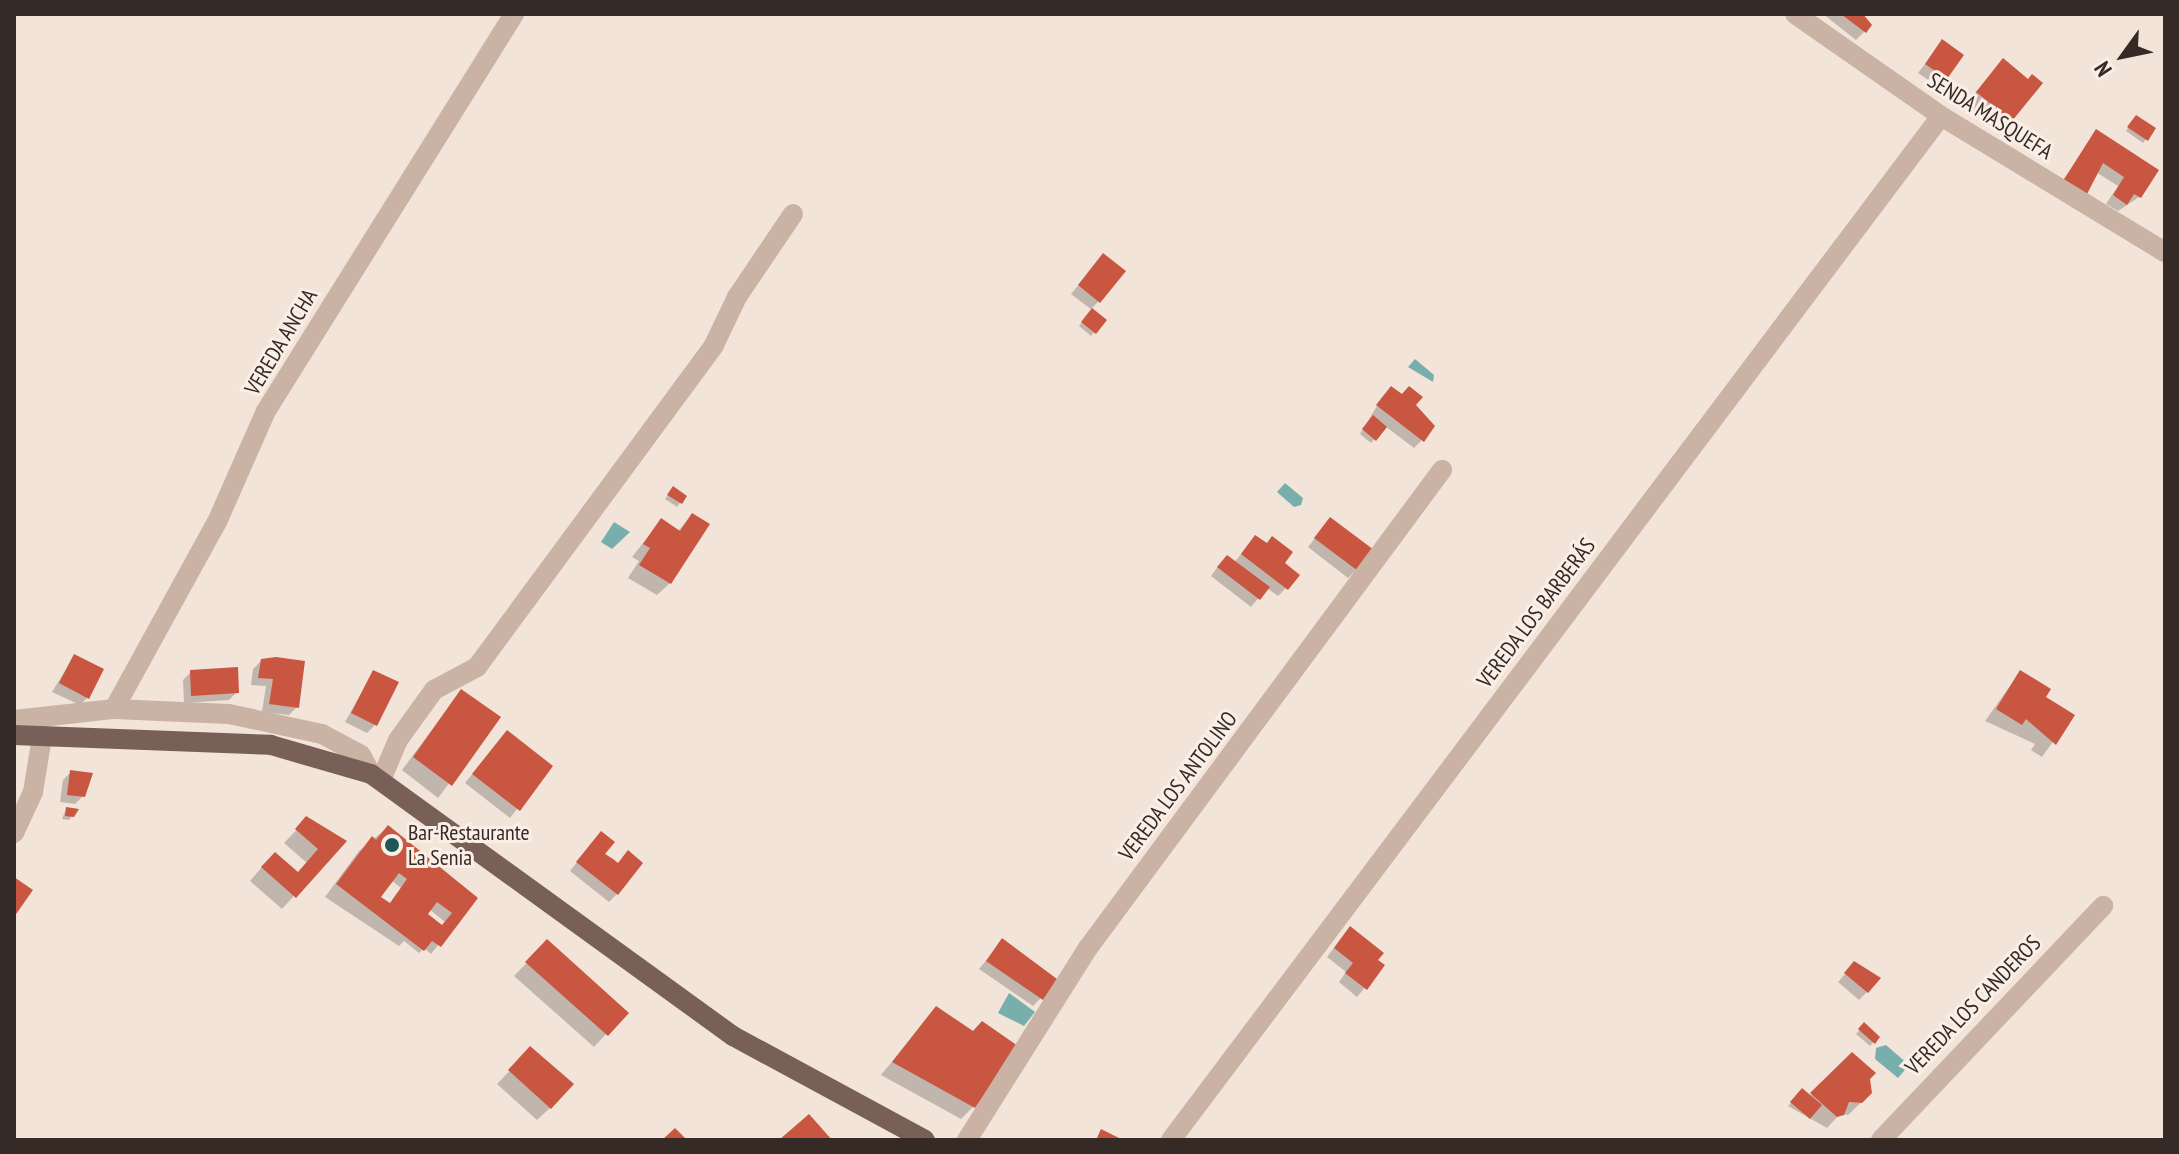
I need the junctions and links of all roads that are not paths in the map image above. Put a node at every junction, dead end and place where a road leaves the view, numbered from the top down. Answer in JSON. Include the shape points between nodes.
{"nodes":[{"id":1,"x":514,"y":14,"type":"edge"},
{"id":2,"x":1795,"y":14,"type":"edge"},
{"id":3,"x":1941,"y":116,"type":"junction"},
{"id":4,"x":793,"y":214,"type":"dead end"},
{"id":5,"x":2165,"y":252,"type":"edge"},
{"id":6,"x":1442,"y":470,"type":"dead end"},
{"id":7,"x":114,"y":709,"type":"junction"},
{"id":8,"x":14,"y":720,"type":"edge"},
{"id":9,"x":14,"y":735,"type":"edge"},
{"id":10,"x":42,"y":737,"type":"junction"},
{"id":11,"x":376,"y":777,"type":"junction"},
{"id":12,"x":14,"y":833,"type":"edge"},
{"id":13,"x":2103,"y":906,"type":"dead end"},
{"id":14,"x":925,"y":1140,"type":"edge"},
{"id":15,"x":967,"y":1140,"type":"edge"},
{"id":16,"x":1171,"y":1140,"type":"edge"},
{"id":17,"x":1881,"y":1140,"type":"edge"}],
"edges":[{"from":1,"to":7,"type":"street","name":"VEREDA ANCHA","via":[[266,411],[217,522]]},
{"from":2,"to":3,"type":"street","name":"SENDA MASQUEFA"},
{"from":3,"to":5,"type":"street","name":"SENDA MASQUEFA"},
{"from":3,"to":16,"type":"street","name":"VEREDA LOS BARBERÁS"},
{"from":4,"to":11,"type":"street","via":[[737,297],[714,345],[477,667],[434,690]]},
{"from":6,"to":15,"type":"street","name":"VEREDA LOS ANTOLINO","via":[[1088,948]]},
{"from":7,"to":8,"type":"street"},
{"from":7,"to":11,"type":"street","via":[[229,714],[322,734],[361,755]]},
{"from":9,"to":10,"type":"main road"},
{"from":10,"to":11,"type":"main road","via":[[271,745]]},
{"from":10,"to":12,"type":"street","via":[[38,775]]},
{"from":11,"to":14,"type":"main road","via":[[733,1036]]},
{"from":13,"to":17,"type":"street","name":"VEREDA LOS CANDEROS"}]}
